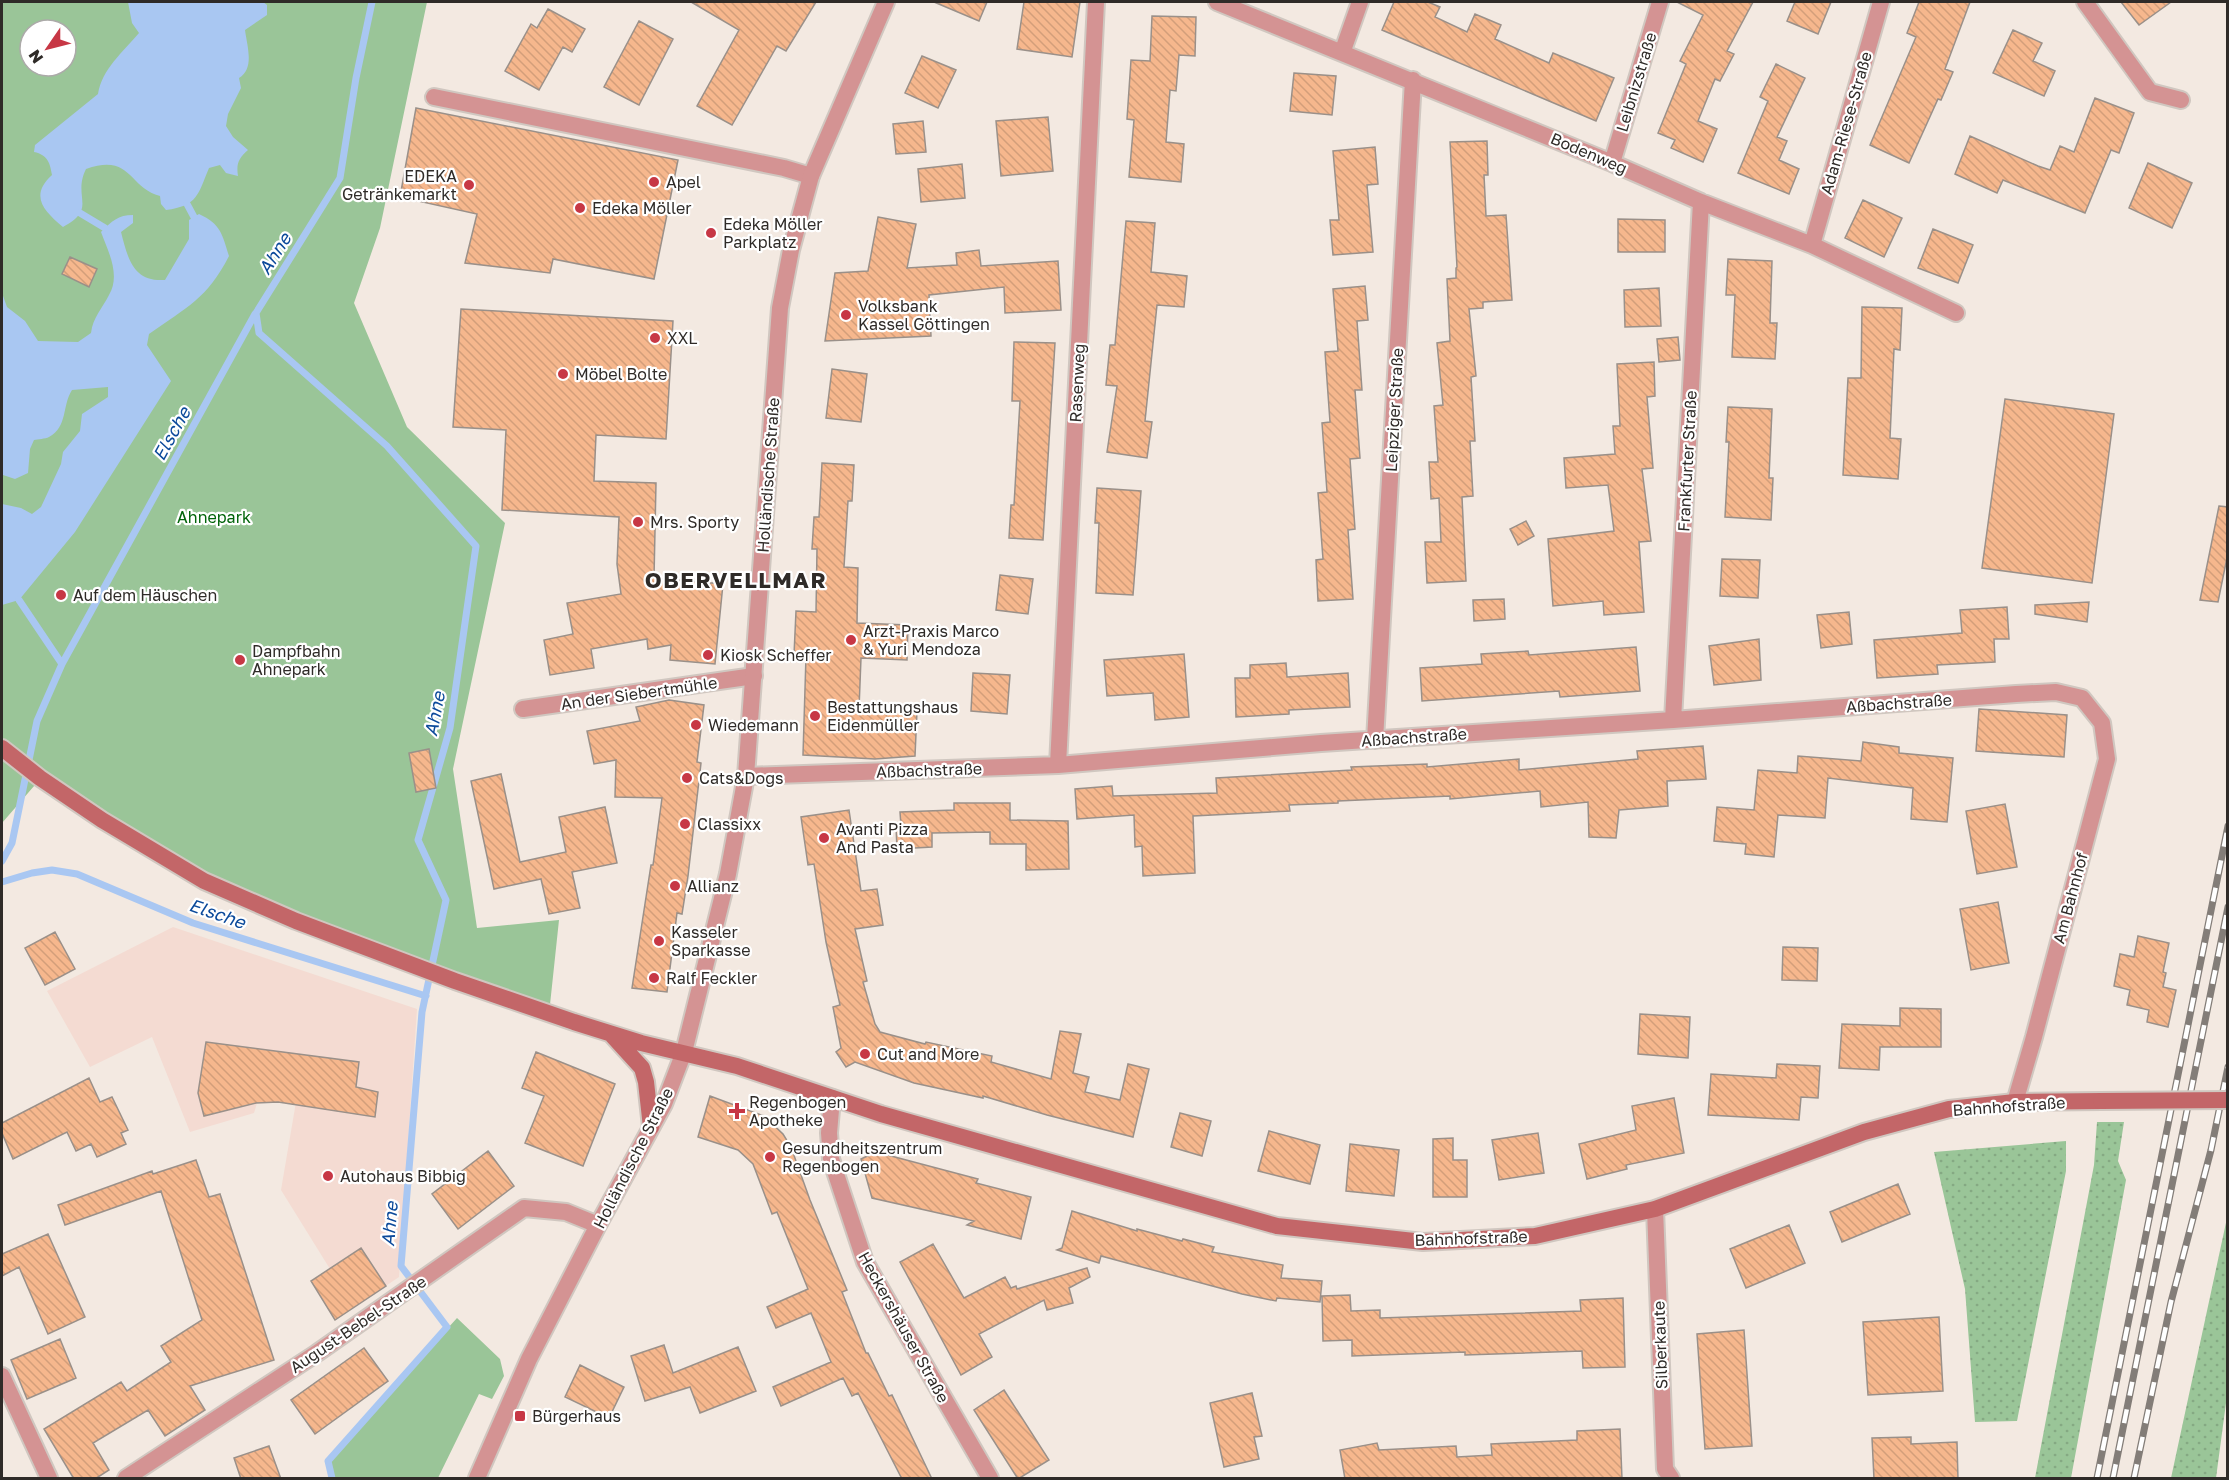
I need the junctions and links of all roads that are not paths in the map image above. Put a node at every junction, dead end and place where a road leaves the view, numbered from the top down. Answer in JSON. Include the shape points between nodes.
{"nodes":[{"id":1,"x":886,"y":2,"type":"edge"},
{"id":2,"x":1096,"y":2,"type":"edge"},
{"id":3,"x":1217,"y":2,"type":"edge"},
{"id":4,"x":1360,"y":2,"type":"edge"},
{"id":5,"x":1660,"y":2,"type":"edge"},
{"id":6,"x":1881,"y":2,"type":"edge"},
{"id":7,"x":2085,"y":2,"type":"edge"},
{"id":8,"x":1342,"y":53,"type":"junction"},
{"id":9,"x":1413,"y":80,"type":"junction"},
{"id":10,"x":434,"y":97,"type":"dead end"},
{"id":11,"x":2181,"y":100,"type":"dead end"},
{"id":12,"x":1612,"y":163,"type":"junction"},
{"id":13,"x":811,"y":176,"type":"junction"},
{"id":14,"x":1701,"y":202,"type":"junction"},
{"id":15,"x":1812,"y":245,"type":"junction"},
{"id":16,"x":1956,"y":313,"type":"dead end"},
{"id":17,"x":754,"y":676,"type":"junction"},
{"id":18,"x":2082,"y":698,"type":"joint"},
{"id":19,"x":523,"y":710,"type":"dead end"},
{"id":20,"x":1673,"y":720,"type":"junction"},
{"id":21,"x":1374,"y":740,"type":"junction"},
{"id":22,"x":2,"y":748,"type":"edge"},
{"id":23,"x":1058,"y":765,"type":"junction"},
{"id":24,"x":746,"y":776,"type":"junction"},
{"id":25,"x":610,"y":1034,"type":"junction"},
{"id":26,"x":684,"y":1052,"type":"junction"},
{"id":27,"x":831,"y":1098,"type":"junction"},
{"id":28,"x":2228,"y":1100,"type":"edge"},
{"id":29,"x":2015,"y":1102,"type":"junction"},
{"id":30,"x":651,"y":1127,"type":"junction"},
{"id":31,"x":1655,"y":1209,"type":"junction"},
{"id":32,"x":598,"y":1226,"type":"junction"},
{"id":33,"x":2,"y":1376,"type":"edge"},
{"id":34,"x":49,"y":1479,"type":"edge"},
{"id":35,"x":126,"y":1479,"type":"edge"},
{"id":36,"x":477,"y":1479,"type":"edge"},
{"id":37,"x":990,"y":1479,"type":"edge"},
{"id":38,"x":1671,"y":1479,"type":"edge"}],
"edges":[{"from":1,"to":13,"type":"street","name":"Holländische Straße"},
{"from":2,"to":23,"type":"street","name":"Rasenweg"},
{"from":3,"to":8,"type":"street","name":"Bodenweg"},
{"from":4,"to":8,"type":"street"},
{"from":5,"to":12,"type":"street","name":"Leibnizstraße"},
{"from":6,"to":15,"type":"street","name":"Adam-Riese-Straße"},
{"from":7,"to":11,"type":"street","via":[[2150,92]]},
{"from":8,"to":9,"type":"street","name":"Bodenweg"},
{"from":9,"to":12,"type":"street","name":"Bodenweg"},
{"from":9,"to":21,"type":"street","name":"Leipziger Straße"},
{"from":10,"to":13,"type":"street"},
{"from":12,"to":14,"type":"street","name":"Bodenweg"},
{"from":13,"to":17,"type":"street","name":"Holländische Straße","via":[[780,308]]},
{"from":14,"to":15,"type":"street","name":"Bodenweg"},
{"from":14,"to":20,"type":"street","name":"Frankfurter Straße"},
{"from":15,"to":16,"type":"street","name":"Bodenweg"},
{"from":17,"to":19,"type":"street","name":"An der Siebertmühle"},
{"from":17,"to":24,"type":"street","name":"Holländische Straße"},
{"from":18,"to":20,"type":"street","name":"Aßbachstraße","via":[[2056,692],[2016,694]]},
{"from":18,"to":29,"type":"street","name":"Am Bahnhof","via":[[2102,723],[2107,759]]},
{"from":20,"to":21,"type":"street","name":"Aßbachstraße"},
{"from":21,"to":23,"type":"street","name":"Aßbachstraße"},
{"from":22,"to":25,"type":"main road","name":"Bahnhofstraße","via":[[102,820],[204,881],[391,957]]},
{"from":23,"to":24,"type":"street","name":"Aßbachstraße"},
{"from":24,"to":26,"type":"street","name":"Holländische Straße","via":[[728,874]]},
{"from":25,"to":26,"type":"main road","name":"Bahnhofstraße"},
{"from":25,"to":30,"type":"main road","via":[[642,1068]]},
{"from":26,"to":27,"type":"main road","name":"Bahnhofstraße"},
{"from":26,"to":30,"type":"street","name":"Holländische Straße"},
{"from":27,"to":31,"type":"main road","name":"Bahnhofstraße","via":[[1277,1226],[1423,1242],[1535,1236]]},
{"from":27,"to":37,"type":"street","name":"Heckershäuser Straße","via":[[831,1159],[865,1262]]},
{"from":28,"to":29,"type":"main road","name":"Bahnhofstraße","bridge":true},
{"from":29,"to":31,"type":"main road","name":"Bahnhofstraße","via":[[1949,1109],[1864,1132]]},
{"from":30,"to":32,"type":"street","name":"Holländische Straße"},
{"from":31,"to":38,"type":"street","name":"Silberkaute","via":[[1665,1469]]},
{"from":32,"to":35,"type":"street","name":"August-Bebel-Straße","via":[[566,1212],[524,1208],[308,1359]]},
{"from":32,"to":36,"type":"street","name":"Holländische Straße","via":[[530,1359]]},
{"from":33,"to":34,"type":"street"}]}
